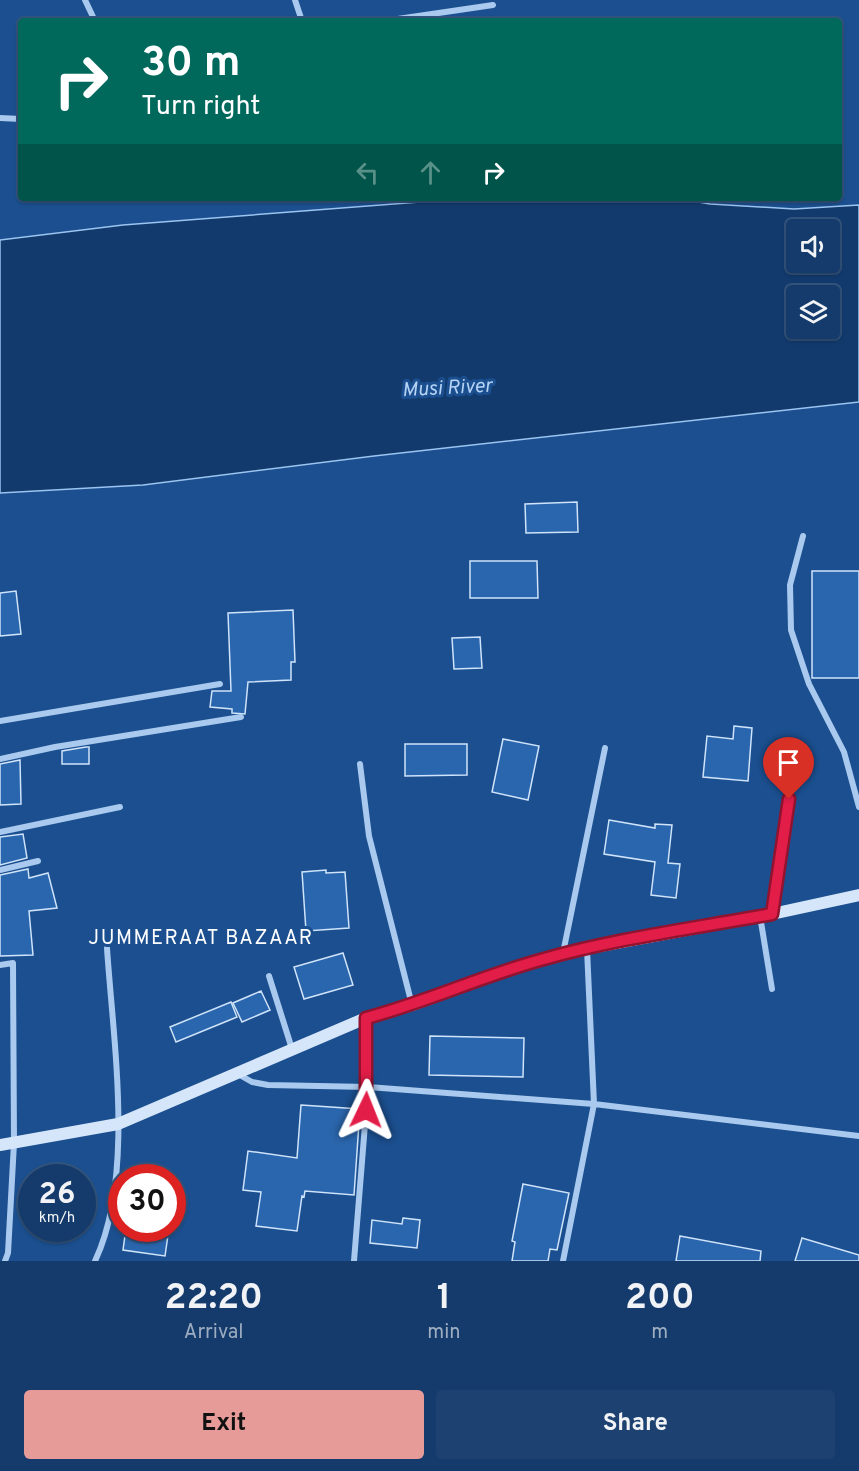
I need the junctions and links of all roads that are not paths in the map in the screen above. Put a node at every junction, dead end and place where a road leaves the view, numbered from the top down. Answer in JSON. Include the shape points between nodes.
{"nodes":[{"id":1,"x":85,"y":0,"type":"edge"},
{"id":2,"x":295,"y":0,"type":"edge"},
{"id":3,"x":493,"y":5,"type":"dead end"},
{"id":4,"x":94,"y":18,"type":"edge"},
{"id":5,"x":301,"y":18,"type":"edge"},
{"id":6,"x":404,"y":18,"type":"edge"},
{"id":7,"x":0,"y":118,"type":"edge"},
{"id":8,"x":18,"y":119,"type":"edge"},
{"id":9,"x":803,"y":536,"type":"dead end"},
{"id":10,"x":220,"y":684,"type":"dead end"},
{"id":11,"x":241,"y":717,"type":"dead end"},
{"id":12,"x":0,"y":721,"type":"edge"},
{"id":13,"x":605,"y":748,"type":"dead end"},
{"id":14,"x":0,"y":759,"type":"edge"},
{"id":15,"x":360,"y":764,"type":"dead end"},
{"id":16,"x":789,"y":799,"type":"dead end"},
{"id":17,"x":120,"y":807,"type":"dead end"},
{"id":18,"x":859,"y":807,"type":"edge"},
{"id":19,"x":0,"y":832,"type":"edge"},
{"id":20,"x":38,"y":861,"type":"dead end"},
{"id":21,"x":0,"y":870,"type":"edge"},
{"id":22,"x":859,"y":895,"type":"edge"},
{"id":23,"x":766,"y":915,"type":"junction"},
{"id":24,"x":107,"y":948,"type":"dead end"},
{"id":25,"x":588,"y":949,"type":"junction"},
{"id":26,"x":563,"y":954,"type":"junction"},
{"id":27,"x":0,"y":965,"type":"edge"},
{"id":28,"x":269,"y":976,"type":"dead end"},
{"id":29,"x":772,"y":989,"type":"dead end"},
{"id":30,"x":412,"y":1005,"type":"junction"},
{"id":31,"x":366,"y":1018,"type":"junction"},
{"id":32,"x":292,"y":1049,"type":"junction"},
{"id":33,"x":236,"y":1072,"type":"junction"},
{"id":34,"x":368,"y":1087,"type":"junction"},
{"id":35,"x":594,"y":1104,"type":"junction"},
{"id":36,"x":118,"y":1124,"type":"junction"},
{"id":37,"x":859,"y":1136,"type":"edge"},
{"id":38,"x":14,"y":1143,"type":"junction"},
{"id":39,"x":0,"y":1145,"type":"edge"},
{"id":40,"x":5,"y":1261,"type":"edge"},
{"id":41,"x":95,"y":1261,"type":"edge"},
{"id":42,"x":354,"y":1261,"type":"edge"},
{"id":43,"x":563,"y":1261,"type":"edge"}],
"edges":[{"from":1,"to":4,"type":"street"},
{"from":2,"to":5,"type":"street"},
{"from":3,"to":6,"type":"street"},
{"from":7,"to":8,"type":"street"},
{"from":9,"to":18,"type":"street","via":[[790,585],[791,630],[809,684],[844,752]]},
{"from":10,"to":12,"type":"street"},
{"from":11,"to":14,"type":"street"},
{"from":13,"to":26,"type":"street"},
{"from":15,"to":30,"type":"street","via":[[369,836]]},
{"from":16,"to":23,"type":"street"},
{"from":17,"to":19,"type":"street"},
{"from":20,"to":21,"type":"street"},
{"from":22,"to":23,"type":"main road"},
{"from":23,"to":25,"type":"main road"},
{"from":23,"to":29,"type":"street"},
{"from":24,"to":36,"type":"street"},
{"from":25,"to":26,"type":"main road"},
{"from":25,"to":35,"type":"street"},
{"from":26,"to":30,"type":"main road"},
{"from":27,"to":38,"type":"street","via":[[13,963]]},
{"from":28,"to":32,"type":"street"},
{"from":30,"to":31,"type":"main road"},
{"from":31,"to":32,"type":"main road"},
{"from":31,"to":34,"type":"street"},
{"from":32,"to":33,"type":"main road"},
{"from":33,"to":34,"type":"street","via":[[252,1082],[268,1085]]},
{"from":33,"to":36,"type":"main road"},
{"from":34,"to":35,"type":"street"},
{"from":34,"to":42,"type":"street"},
{"from":35,"to":37,"type":"street"},
{"from":35,"to":43,"type":"street"},
{"from":36,"to":38,"type":"main road"},
{"from":36,"to":41,"type":"street","via":[[113,1204],[104,1243]]},
{"from":38,"to":39,"type":"main road"},
{"from":38,"to":40,"type":"street"}]}
